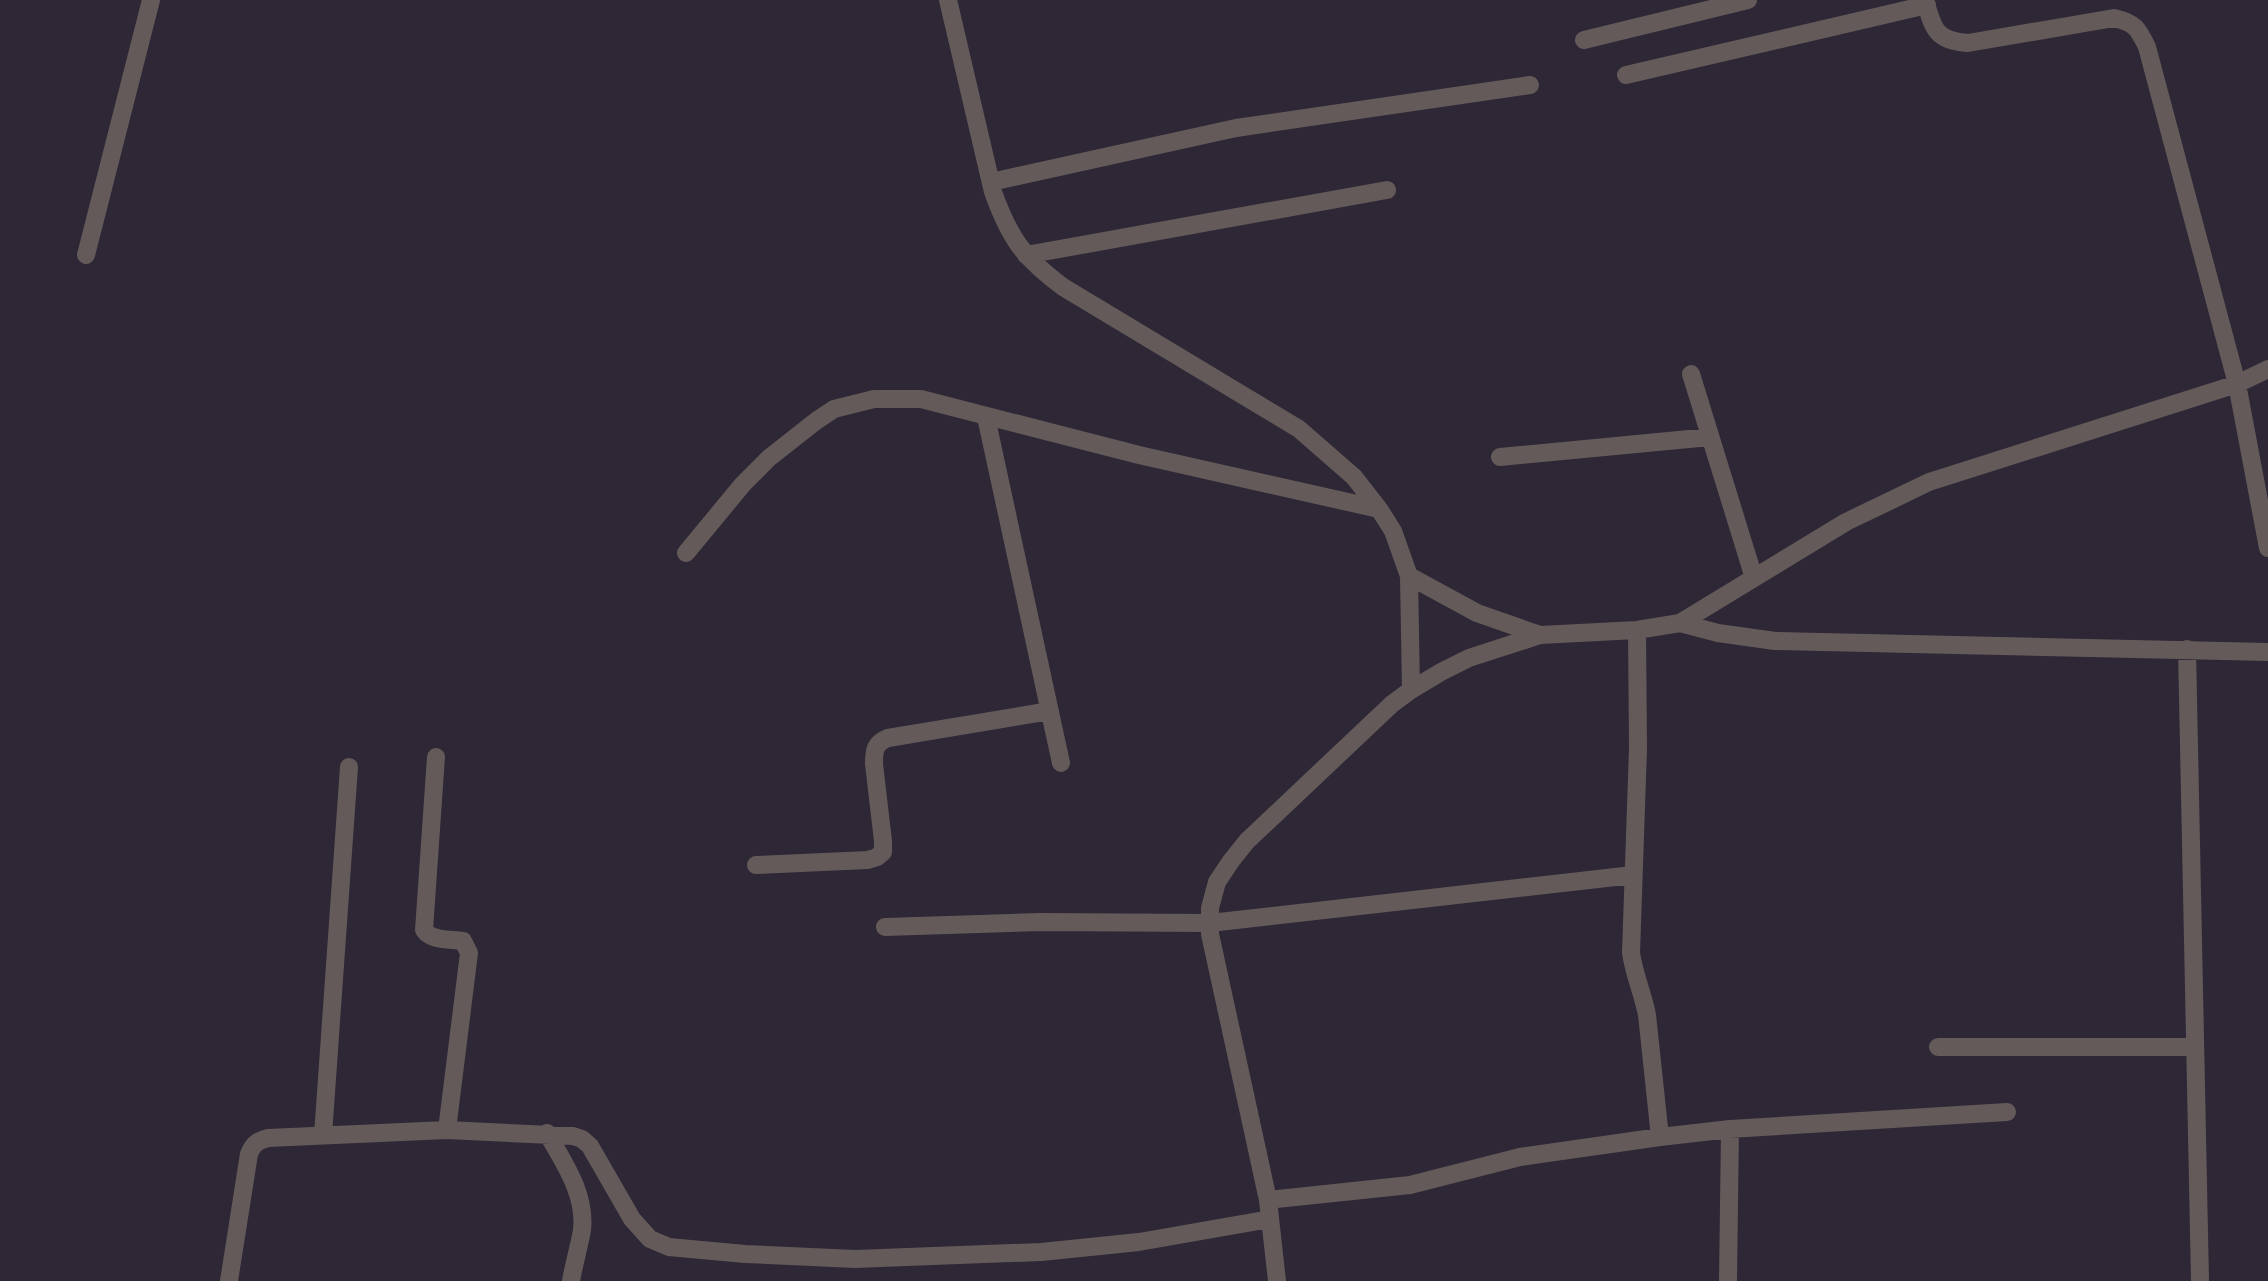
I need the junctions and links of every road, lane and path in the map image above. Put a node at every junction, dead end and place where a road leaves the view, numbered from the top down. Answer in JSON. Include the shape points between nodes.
{"nodes":[{"id":1,"x":151,"y":0,"type":"edge"},
{"id":2,"x":948,"y":0,"type":"edge"},
{"id":3,"x":1748,"y":0,"type":"edge"},
{"id":4,"x":1926,"y":3,"type":"edge"},
{"id":5,"x":1584,"y":40,"type":"dead end"},
{"id":6,"x":1626,"y":75,"type":"dead end"},
{"id":7,"x":1530,"y":85,"type":"dead end"},
{"id":8,"x":991,"y":182,"type":"junction"},
{"id":9,"x":1387,"y":190,"type":"dead end"},
{"id":10,"x":86,"y":255,"type":"dead end"},
{"id":11,"x":1026,"y":255,"type":"junction"},
{"id":12,"x":2268,"y":369,"type":"edge"},
{"id":13,"x":1691,"y":374,"type":"dead end"},
{"id":14,"x":2237,"y":384,"type":"junction"},
{"id":15,"x":986,"y":417,"type":"junction"},
{"id":16,"x":1710,"y":437,"type":"junction"},
{"id":17,"x":1500,"y":457,"type":"dead end"},
{"id":18,"x":1379,"y":509,"type":"junction"},
{"id":19,"x":2268,"y":548,"type":"edge"},
{"id":20,"x":686,"y":553,"type":"dead end"},
{"id":21,"x":1409,"y":576,"type":"junction"},
{"id":22,"x":1754,"y":578,"type":"junction"},
{"id":23,"x":1680,"y":623,"type":"junction"},
{"id":24,"x":1637,"y":630,"type":"junction"},
{"id":25,"x":1540,"y":635,"type":"junction"},
{"id":26,"x":2187,"y":649,"type":"junction"},
{"id":27,"x":2268,"y":652,"type":"edge"},
{"id":28,"x":1412,"y":690,"type":"junction"},
{"id":29,"x":1050,"y":711,"type":"junction"},
{"id":30,"x":436,"y":757,"type":"dead end"},
{"id":31,"x":1061,"y":764,"type":"dead end"},
{"id":32,"x":349,"y":767,"type":"dead end"},
{"id":33,"x":756,"y":866,"type":"dead end"},
{"id":34,"x":1633,"y":875,"type":"junction"},
{"id":35,"x":1210,"y":923,"type":"junction"},
{"id":36,"x":885,"y":927,"type":"dead end"},
{"id":37,"x":1938,"y":1047,"type":"dead end"},
{"id":38,"x":2195,"y":1047,"type":"junction"},
{"id":39,"x":2007,"y":1112,"type":"dead end"},
{"id":40,"x":1730,"y":1129,"type":"junction"},
{"id":41,"x":447,"y":1130,"type":"junction"},
{"id":42,"x":547,"y":1133,"type":"junction"},
{"id":43,"x":323,"y":1135,"type":"junction"},
{"id":44,"x":1660,"y":1137,"type":"junction"},
{"id":45,"x":1269,"y":1200,"type":"junction"},
{"id":46,"x":1270,"y":1219,"type":"junction"},
{"id":47,"x":229,"y":1281,"type":"edge"},
{"id":48,"x":571,"y":1281,"type":"edge"},
{"id":49,"x":1277,"y":1281,"type":"edge"},
{"id":50,"x":1728,"y":1281,"type":"edge"},
{"id":51,"x":2200,"y":1281,"type":"edge"}],
"edges":[{"from":1,"to":10,"type":"street"},
{"from":2,"to":8,"type":"street"},
{"from":3,"to":5,"type":"street"},
{"from":4,"to":6,"type":"street"},
{"from":4,"to":14,"type":"street","via":[[1937,33],[1950,42],[1968,43],[2115,18],[2130,22],[2140,31]]},
{"from":7,"to":8,"type":"street","via":[[1236,128]]},
{"from":8,"to":11,"type":"street","via":[[1003,219]]},
{"from":9,"to":11,"type":"street"},
{"from":11,"to":18,"type":"street","via":[[1063,287],[1299,429],[1354,477]]},
{"from":12,"to":14,"type":"street"},
{"from":13,"to":16,"type":"street"},
{"from":14,"to":19,"type":"street"},
{"from":14,"to":22,"type":"street","via":[[1929,482],[1846,522]]},
{"from":15,"to":18,"type":"street"},
{"from":15,"to":20,"type":"street","via":[[921,399],[874,399],[834,409],[757,470]]},
{"from":15,"to":29,"type":"street"},
{"from":16,"to":17,"type":"street"},
{"from":16,"to":22,"type":"street"},
{"from":18,"to":21,"type":"street","via":[[1393,531]]},
{"from":21,"to":25,"type":"street","via":[[1477,613]]},
{"from":21,"to":28,"type":"street"},
{"from":22,"to":23,"type":"street"},
{"from":23,"to":24,"type":"street"},
{"from":23,"to":26,"type":"street","via":[[1775,641]]},
{"from":24,"to":25,"type":"street"},
{"from":24,"to":34,"type":"street"},
{"from":25,"to":28,"type":"street","via":[[1469,658]]},
{"from":26,"to":27,"type":"street"},
{"from":26,"to":38,"type":"street"},
{"from":28,"to":35,"type":"street","via":[[1392,704],[1247,841],[1217,882]]},
{"from":29,"to":31,"type":"street"},
{"from":29,"to":33,"type":"street","via":[[878,742],[874,764],[883,841],[883,852],[878,858]]},
{"from":30,"to":41,"type":"street","via":[[424,930],[435,938],[463,941],[469,953]]},
{"from":32,"to":43,"type":"street"},
{"from":34,"to":35,"type":"street"},
{"from":34,"to":44,"type":"street","via":[[1631,953],[1647,1015]]},
{"from":35,"to":36,"type":"street","via":[[1040,922]]},
{"from":35,"to":45,"type":"street"},
{"from":37,"to":38,"type":"street"},
{"from":38,"to":51,"type":"street"},
{"from":39,"to":40,"type":"street"},
{"from":40,"to":44,"type":"street"},
{"from":40,"to":50,"type":"street"},
{"from":41,"to":42,"type":"street"},
{"from":41,"to":43,"type":"street"},
{"from":42,"to":46,"type":"street","via":[[573,1136],[590,1146],[636,1224],[650,1239],[669,1247],[855,1259],[1041,1252],[1139,1242]]},
{"from":42,"to":48,"type":"street","via":[[572,1175],[581,1212],[582,1229]]},
{"from":43,"to":47,"type":"street","via":[[268,1138],[252,1145]]},
{"from":44,"to":45,"type":"street","via":[[1520,1157],[1410,1185]]},
{"from":45,"to":46,"type":"street"},
{"from":46,"to":49,"type":"street"}]}
